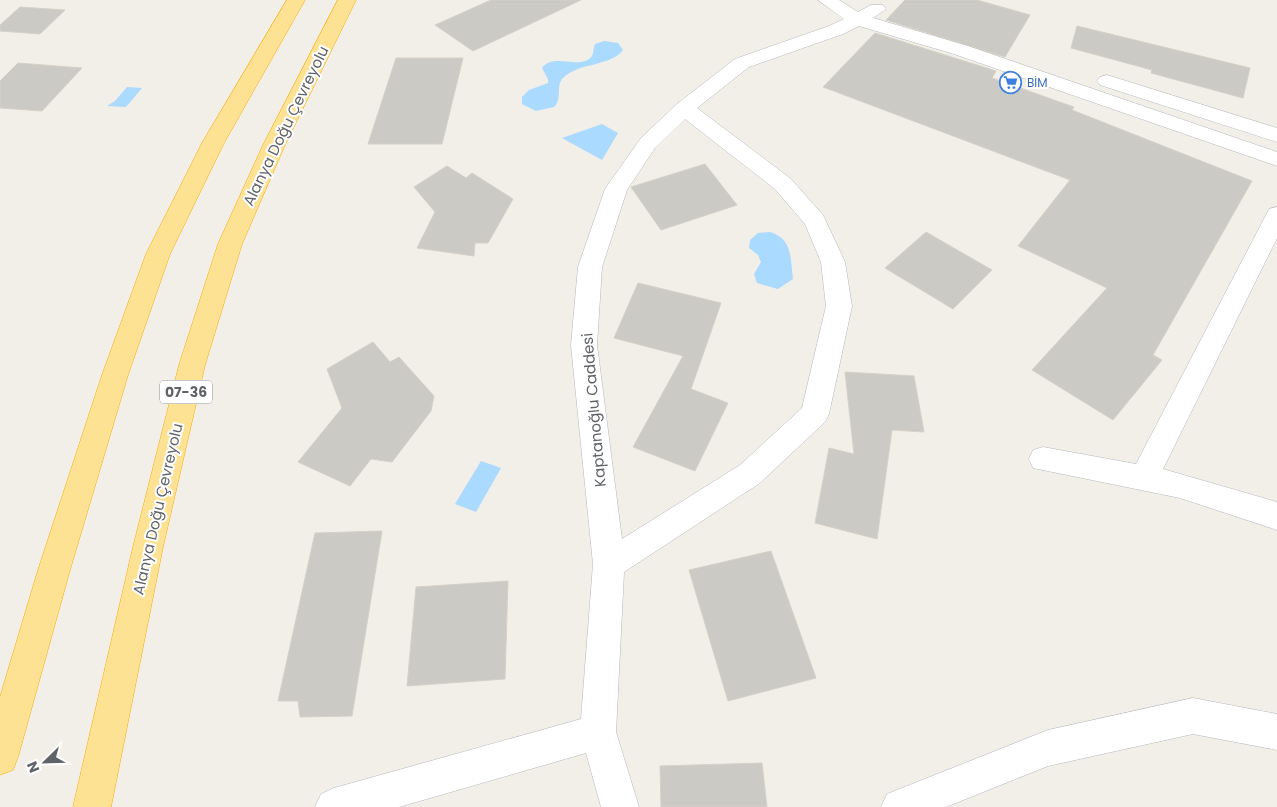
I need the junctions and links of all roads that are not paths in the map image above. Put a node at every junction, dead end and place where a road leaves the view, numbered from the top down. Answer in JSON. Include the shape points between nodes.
{"nodes":[{"id":1,"x":296,"y":0,"type":"edge"},
{"id":2,"x":347,"y":0,"type":"edge"},
{"id":3,"x":827,"y":0,"type":"edge"},
{"id":4,"x":866,"y":9,"type":"edge"},
{"id":5,"x":684,"y":108,"type":"junction"},
{"id":6,"x":1277,"y":135,"type":"edge"},
{"id":7,"x":1277,"y":160,"type":"edge"},
{"id":8,"x":1277,"y":215,"type":"edge"},
{"id":9,"x":1043,"y":459,"type":"dead end"},
{"id":10,"x":1144,"y":478,"type":"junction"},
{"id":11,"x":1277,"y":516,"type":"edge"},
{"id":12,"x":609,"y":564,"type":"junction"},
{"id":13,"x":598,"y":732,"type":"junction"},
{"id":14,"x":1277,"y":732,"type":"edge"},
{"id":15,"x":0,"y":757,"type":"edge"},
{"id":16,"x":92,"y":807,"type":"edge"},
{"id":17,"x":334,"y":807,"type":"edge"},
{"id":18,"x":620,"y":807,"type":"edge"},
{"id":19,"x":900,"y":807,"type":"edge"}],
"edges":[{"from":1,"to":15,"type":"highway","via":[[212,143],[158,254],[54,570]]},
{"from":2,"to":16,"type":"highway","name":"Alanya Doğu Çevreyolu","number":"07-36","via":[[274,145],[230,244],[187,384]]},
{"from":3,"to":4,"type":"street"},
{"from":4,"to":5,"type":"street","name":"Kaptanoğlu Caddesi","via":[[836,30],[742,63]]},
{"from":4,"to":6,"type":"street"},
{"from":4,"to":7,"type":"street","via":[[961,50]]},
{"from":5,"to":12,"type":"street","name":"Kaptanoğlu Caddesi","via":[[648,143],[616,189],[590,268],[584,345]]},
{"from":5,"to":12,"type":"street","via":[[783,184],[815,221],[833,262],[839,306],[815,414],[750,474]]},
{"from":8,"to":10,"type":"street"},
{"from":9,"to":10,"type":"street"},
{"from":10,"to":11,"type":"street","via":[[1180,485]]},
{"from":12,"to":13,"type":"street","name":"Kaptanoğlu Caddesi"},
{"from":13,"to":17,"type":"street"},
{"from":13,"to":18,"type":"street","name":"Kaptanoğlu Caddesi"},
{"from":14,"to":19,"type":"street","via":[[1193,716],[1048,748]]}]}
